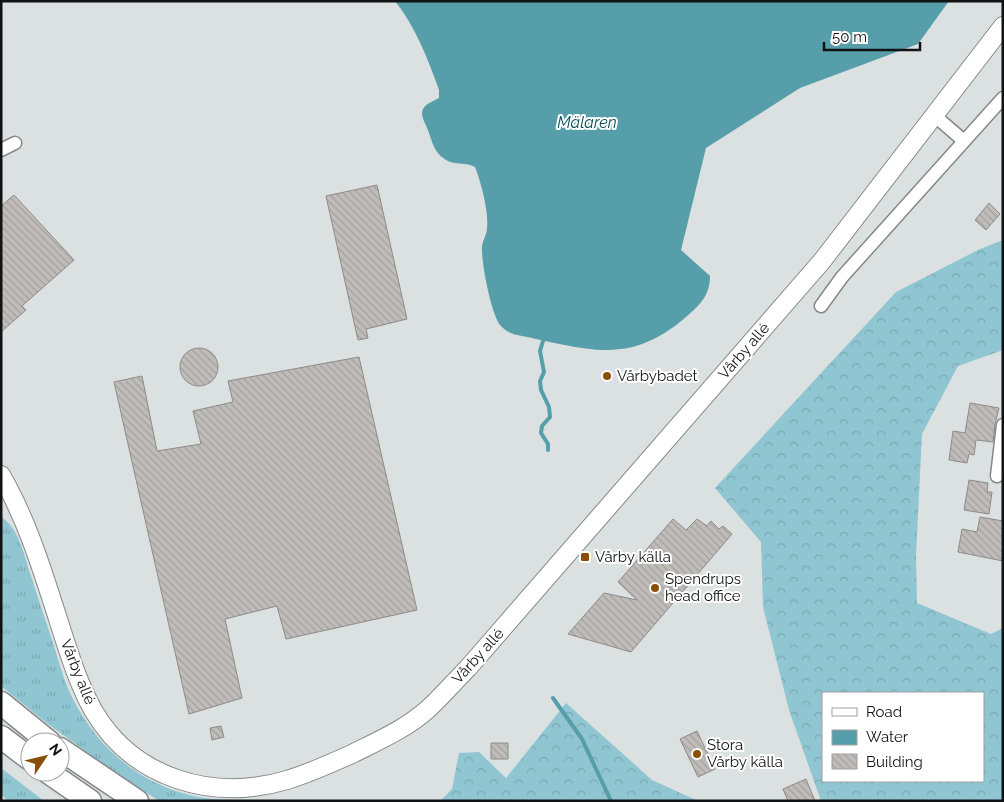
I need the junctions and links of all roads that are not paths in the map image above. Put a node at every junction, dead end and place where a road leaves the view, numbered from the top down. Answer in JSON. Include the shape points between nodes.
{"nodes":[{"id":1,"x":1003,"y":26,"type":"edge"},
{"id":2,"x":1003,"y":98,"type":"edge"},
{"id":3,"x":935,"y":116,"type":"junction"},
{"id":4,"x":964,"y":141,"type":"junction"},
{"id":5,"x":15,"y":143,"type":"dead end"},
{"id":6,"x":1,"y":150,"type":"edge"},
{"id":7,"x":821,"y":306,"type":"dead end"},
{"id":8,"x":1003,"y":425,"type":"edge"},
{"id":9,"x":1,"y":475,"type":"edge"},
{"id":10,"x":995,"y":475,"type":"edge"},
{"id":11,"x":1,"y":703,"type":"edge"},
{"id":12,"x":37,"y":732,"type":"edge"},
{"id":13,"x":1,"y":737,"type":"edge"},
{"id":14,"x":20,"y":751,"type":"edge"},
{"id":15,"x":70,"y":756,"type":"edge"},
{"id":16,"x":62,"y":782,"type":"edge"},
{"id":17,"x":90,"y":801,"type":"edge"},
{"id":18,"x":138,"y":801,"type":"edge"}],
"edges":[{"from":1,"to":3,"type":"street","name":"Vårby allé"},
{"from":2,"to":4,"type":"street"},
{"from":3,"to":4,"type":"street"},
{"from":3,"to":9,"type":"street","name":"Vårby allé","via":[[822,261],[468,668],[428,709],[389,736],[325,766],[287,780],[242,787],[216,787],[172,778],[124,750],[86,696],[31,536]]},
{"from":4,"to":7,"type":"street","via":[[842,277]]},
{"from":5,"to":6,"type":"street"},
{"from":8,"to":10,"type":"street"},
{"from":11,"to":12,"type":"highway"},
{"from":13,"to":14,"type":"highway"},
{"from":15,"to":18,"type":"highway"},
{"from":16,"to":17,"type":"highway"}]}
